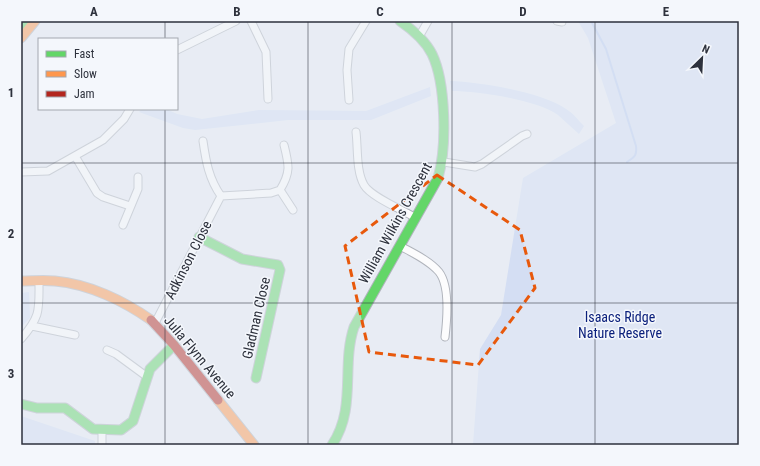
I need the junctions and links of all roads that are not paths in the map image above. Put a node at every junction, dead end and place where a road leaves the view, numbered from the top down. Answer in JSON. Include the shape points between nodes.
{"nodes":[{"id":1,"x":25,"y":21,"type":"edge"},
{"id":2,"x":35,"y":21,"type":"edge"},
{"id":3,"x":236,"y":21,"type":"edge"},
{"id":4,"x":251,"y":21,"type":"edge"},
{"id":5,"x":366,"y":21,"type":"edge"},
{"id":6,"x":400,"y":21,"type":"edge"},
{"id":7,"x":428,"y":21,"type":"edge"},
{"id":8,"x":24,"y":29,"type":"edge"},
{"id":9,"x":420,"y":35,"type":"junction"},
{"id":10,"x":21,"y":38,"type":"edge"},
{"id":11,"x":178,"y":50,"type":"edge"},
{"id":12,"x":268,"y":99,"type":"dead end"},
{"id":13,"x":349,"y":100,"type":"dead end"},
{"id":14,"x":129,"y":110,"type":"edge"},
{"id":15,"x":356,"y":132,"type":"dead end"},
{"id":16,"x":527,"y":134,"type":"dead end"},
{"id":17,"x":203,"y":141,"type":"dead end"},
{"id":18,"x":284,"y":145,"type":"dead end"},
{"id":19,"x":75,"y":156,"type":"junction"},
{"id":20,"x":444,"y":162,"type":"junction"},
{"id":21,"x":21,"y":172,"type":"edge"},
{"id":22,"x":138,"y":177,"type":"dead end"},
{"id":23,"x":280,"y":190,"type":"junction"},
{"id":24,"x":221,"y":196,"type":"junction"},
{"id":25,"x":130,"y":206,"type":"junction"},
{"id":26,"x":293,"y":210,"type":"dead end"},
{"id":27,"x":416,"y":218,"type":"junction"},
{"id":28,"x":123,"y":225,"type":"dead end"},
{"id":29,"x":199,"y":237,"type":"junction"},
{"id":30,"x":400,"y":246,"type":"junction"},
{"id":31,"x":21,"y":281,"type":"edge"},
{"id":32,"x":39,"y":281,"type":"junction"},
{"id":33,"x":155,"y":323,"type":"junction"},
{"id":34,"x":32,"y":326,"type":"junction"},
{"id":35,"x":75,"y":335,"type":"dead end"},
{"id":36,"x":445,"y":337,"type":"dead end"},
{"id":37,"x":21,"y":339,"type":"edge"},
{"id":38,"x":174,"y":345,"type":"junction"},
{"id":39,"x":107,"y":350,"type":"dead end"},
{"id":40,"x":146,"y":376,"type":"junction"},
{"id":41,"x":256,"y":378,"type":"dead end"},
{"id":42,"x":21,"y":404,"type":"edge"},
{"id":43,"x":102,"y":430,"type":"junction"},
{"id":44,"x":102,"y":445,"type":"edge"},
{"id":45,"x":254,"y":445,"type":"edge"},
{"id":46,"x":332,"y":445,"type":"edge"}],
"edges":[{"from":1,"to":8,"type":"street"},
{"from":2,"to":8,"type":"street"},
{"from":3,"to":11,"type":"street"},
{"from":4,"to":12,"type":"street","via":[[266,52]]},
{"from":5,"to":13,"type":"street","via":[[349,49]]},
{"from":6,"to":9,"type":"street","name":"William Wilkins Crescent"},
{"from":7,"to":9,"type":"street"},
{"from":8,"to":10,"type":"street"},
{"from":9,"to":20,"type":"street","name":"William Wilkins Crescent","via":[[436,62],[442,81]]},
{"from":14,"to":19,"type":"street","via":[[103,140]]},
{"from":15,"to":27,"type":"street","via":[[360,176],[364,185],[370,192]]},
{"from":16,"to":20,"type":"street","via":[[475,167]]},
{"from":17,"to":24,"type":"street","via":[[212,185]]},
{"from":18,"to":23,"type":"street","via":[[289,168]]},
{"from":19,"to":21,"type":"street","via":[[48,171]]},
{"from":19,"to":25,"type":"street","via":[[97,193]]},
{"from":20,"to":27,"type":"street","name":"William Wilkins Crescent"},
{"from":22,"to":25,"type":"street","via":[[138,188]]},
{"from":23,"to":24,"type":"street","via":[[271,193]]},
{"from":23,"to":26,"type":"street"},
{"from":24,"to":29,"type":"street","name":"Adkinson Close"},
{"from":25,"to":28,"type":"street"},
{"from":27,"to":30,"type":"street","name":"William Wilkins Crescent"},
{"from":29,"to":33,"type":"street","name":"Adkinson Close"},
{"from":29,"to":41,"type":"street","name":"Gladman Close","via":[[242,259],[281,263]]},
{"from":30,"to":36,"type":"street","via":[[431,264],[443,278],[448,314]]},
{"from":30,"to":46,"type":"street","name":"William Wilkins Crescent","via":[[352,332],[344,415],[340,434]]},
{"from":31,"to":32,"type":"street","name":"Julia Flynn Avenue"},
{"from":32,"to":33,"type":"street","name":"Julia Flynn Avenue","via":[[75,284],[95,290],[135,309]]},
{"from":32,"to":34,"type":"street","via":[[39,310]]},
{"from":33,"to":38,"type":"street","name":"Julia Flynn Avenue"},
{"from":34,"to":35,"type":"street"},
{"from":34,"to":37,"type":"street"},
{"from":38,"to":40,"type":"street"},
{"from":38,"to":45,"type":"street","name":"Julia Flynn Avenue"},
{"from":39,"to":40,"type":"street"},
{"from":40,"to":43,"type":"street","via":[[134,421],[121,430]]},
{"from":42,"to":43,"type":"street","via":[[37,408],[65,408],[93,429]]},
{"from":43,"to":44,"type":"street"}]}
